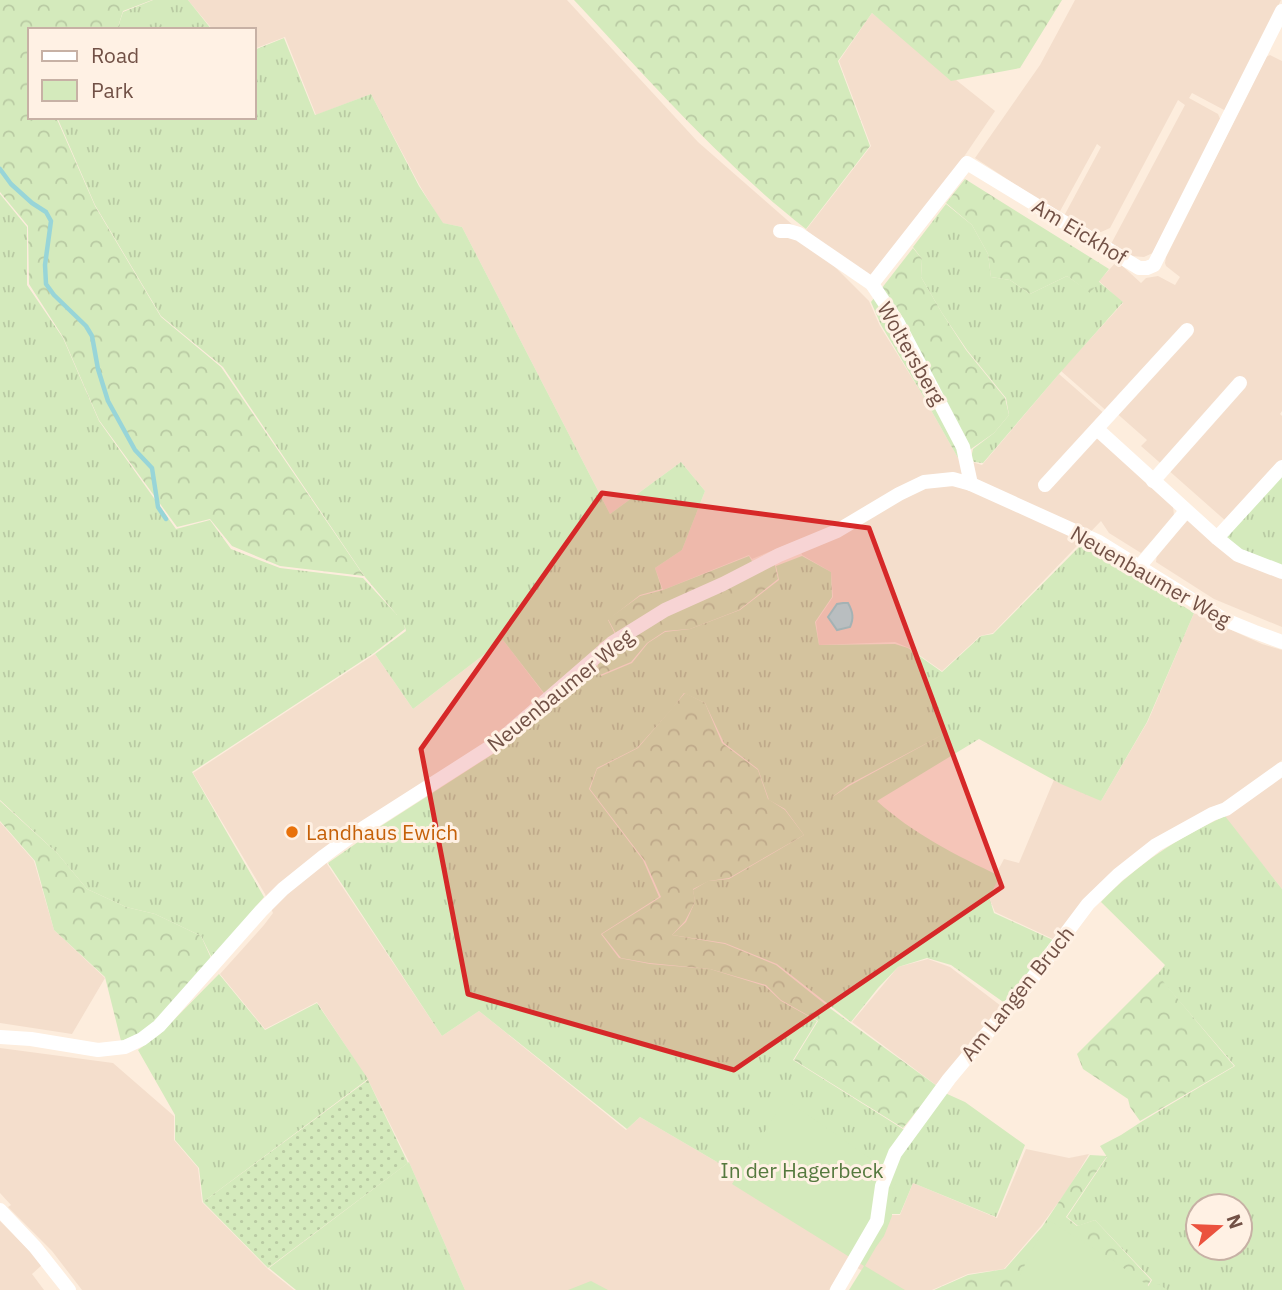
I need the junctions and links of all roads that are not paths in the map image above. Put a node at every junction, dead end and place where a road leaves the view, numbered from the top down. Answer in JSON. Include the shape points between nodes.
{"nodes":[{"id":1,"x":1282,"y":11,"type":"edge"},
{"id":2,"x":780,"y":231,"type":"dead end"},
{"id":3,"x":872,"y":284,"type":"junction"},
{"id":4,"x":1187,"y":330,"type":"dead end"},
{"id":5,"x":1240,"y":383,"type":"dead end"},
{"id":6,"x":1097,"y":429,"type":"junction"},
{"id":7,"x":1282,"y":467,"type":"edge"},
{"id":8,"x":1153,"y":481,"type":"junction"},
{"id":9,"x":971,"y":484,"type":"junction"},
{"id":10,"x":1045,"y":485,"type":"dead end"},
{"id":11,"x":1186,"y":510,"type":"junction"},
{"id":12,"x":1217,"y":538,"type":"junction"},
{"id":13,"x":1139,"y":567,"type":"junction"},
{"id":14,"x":1282,"y":572,"type":"edge"},
{"id":15,"x":1282,"y":642,"type":"edge"},
{"id":16,"x":1282,"y":769,"type":"edge"},
{"id":17,"x":0,"y":1037,"type":"edge"},
{"id":18,"x":0,"y":1210,"type":"edge"},
{"id":19,"x":65,"y":1288,"type":"edge"},
{"id":20,"x":837,"y":1290,"type":"edge"}],
"edges":[{"from":1,"to":3,"type":"street","name":"Am Eickhof","via":[[1154,265],[1139,268],[967,163]]},
{"from":2,"to":3,"type":"street","name":"Woltersberg","via":[[799,234]]},
{"from":3,"to":9,"type":"street","name":"Woltersberg","via":[[898,323],[963,447]]},
{"from":4,"to":6,"type":"street"},
{"from":5,"to":8,"type":"street"},
{"from":6,"to":8,"type":"street"},
{"from":6,"to":10,"type":"street"},
{"from":7,"to":12,"type":"street"},
{"from":8,"to":11,"type":"street"},
{"from":9,"to":13,"type":"street","name":"Neuenbaumer Weg","via":[[1099,542]]},
{"from":9,"to":17,"type":"street","name":"Neuenbaumer Weg","via":[[953,479],[924,482],[837,531],[665,610],[612,643],[498,742],[351,836],[283,889],[142,1039],[125,1048],[97,1050]]},
{"from":11,"to":12,"type":"street"},
{"from":11,"to":13,"type":"street"},
{"from":12,"to":14,"type":"street","via":[[1238,555]]},
{"from":13,"to":15,"type":"street","name":"Neuenbaumer Weg","via":[[1223,619]]},
{"from":16,"to":20,"type":"street","name":"Am Langen Bruch","via":[[1226,808],[1156,845],[1088,904],[895,1153],[882,1186],[877,1221]]},
{"from":18,"to":19,"type":"street"}]}
